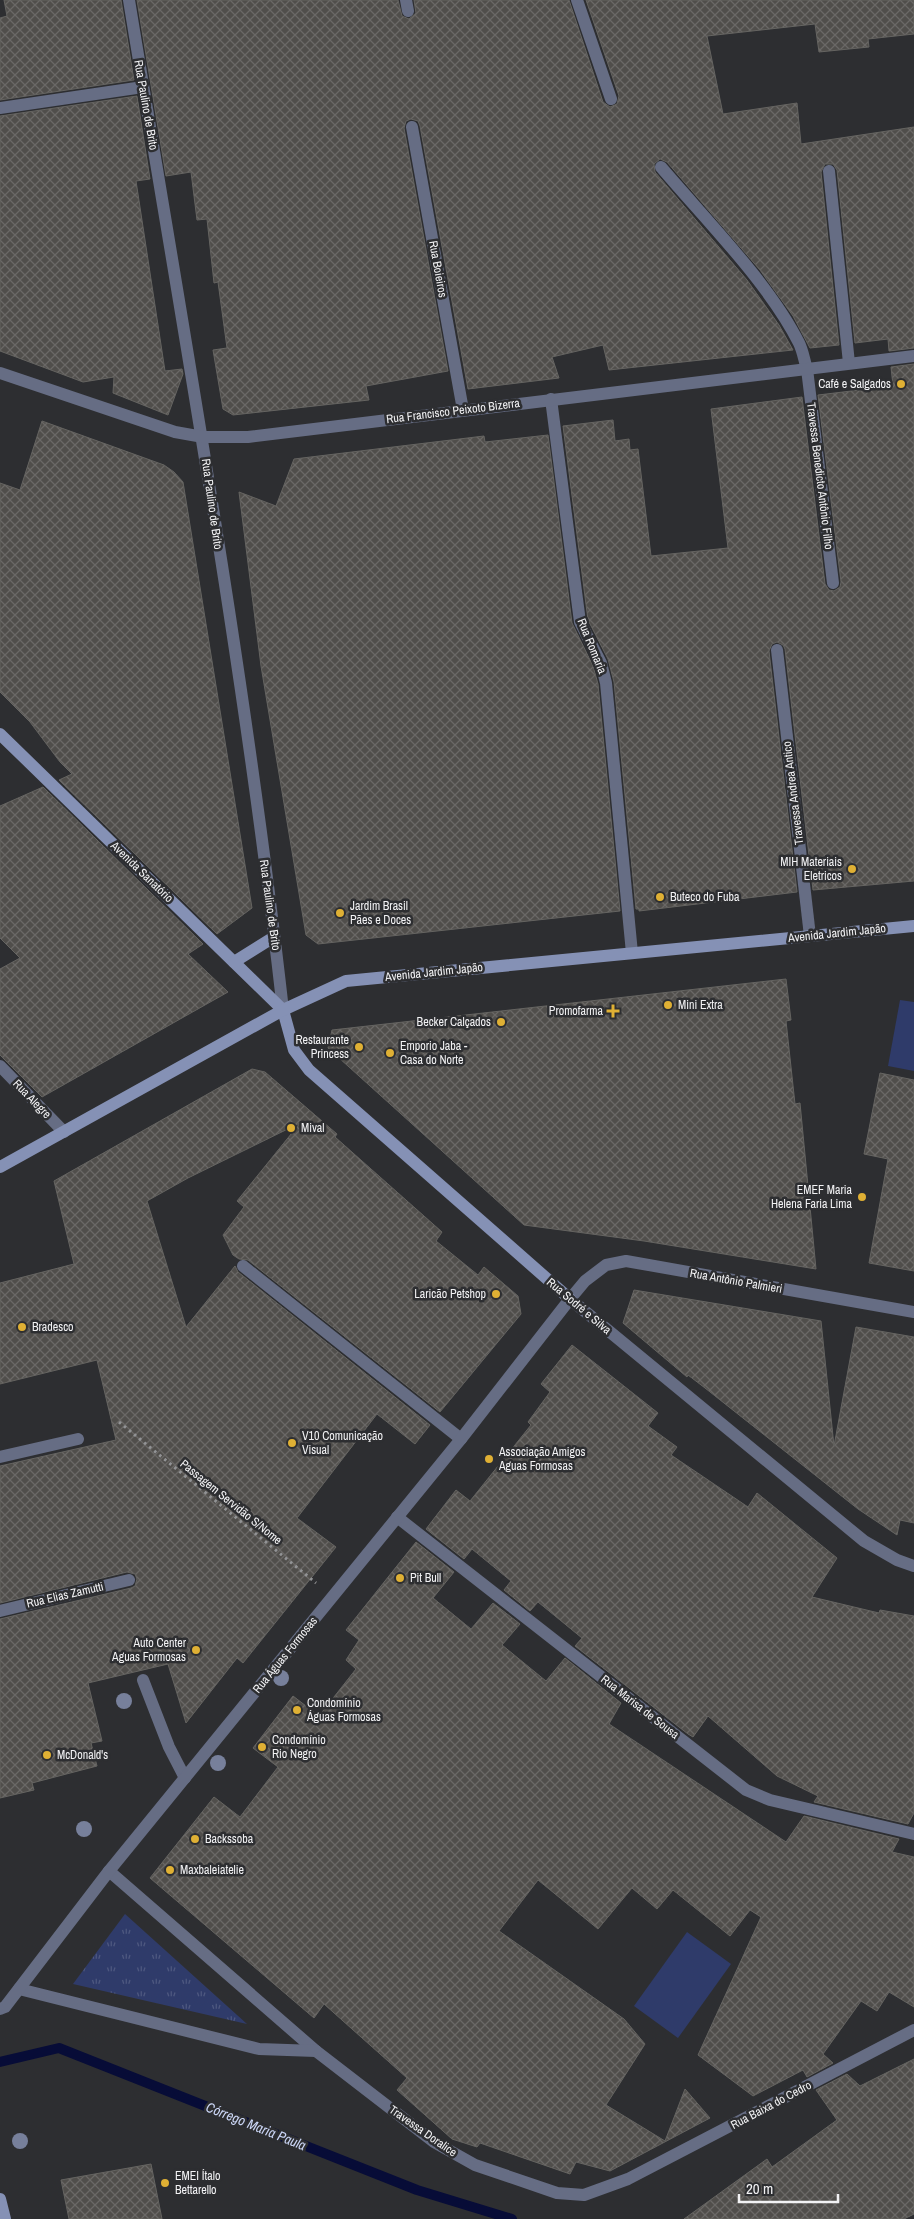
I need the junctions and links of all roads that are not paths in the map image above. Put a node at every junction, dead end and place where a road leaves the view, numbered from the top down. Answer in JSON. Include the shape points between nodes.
{"nodes":[{"id":1,"x":129,"y":0,"type":"edge"},
{"id":2,"x":577,"y":0,"type":"edge"},
{"id":3,"x":143,"y":87,"type":"junction"},
{"id":4,"x":611,"y":99,"type":"dead end"},
{"id":5,"x":0,"y":108,"type":"edge"},
{"id":6,"x":412,"y":127,"type":"dead end"},
{"id":7,"x":661,"y":167,"type":"dead end"},
{"id":8,"x":829,"y":172,"type":"dead end"},
{"id":9,"x":914,"y":356,"type":"edge"},
{"id":10,"x":849,"y":363,"type":"junction"},
{"id":11,"x":806,"y":369,"type":"junction"},
{"id":12,"x":0,"y":374,"type":"edge"},
{"id":13,"x":550,"y":399,"type":"junction"},
{"id":14,"x":463,"y":410,"type":"junction"},
{"id":15,"x":203,"y":438,"type":"junction"},
{"id":16,"x":833,"y":583,"type":"dead end"},
{"id":17,"x":777,"y":650,"type":"dead end"},
{"id":18,"x":0,"y":734,"type":"edge"},
{"id":19,"x":914,"y":926,"type":"edge"},
{"id":20,"x":810,"y":936,"type":"junction"},
{"id":21,"x":274,"y":937,"type":"junction"},
{"id":22,"x":632,"y":953,"type":"junction"},
{"id":23,"x":234,"y":962,"type":"junction"},
{"id":24,"x":282,"y":1010,"type":"junction"},
{"id":25,"x":0,"y":1066,"type":"edge"},
{"id":26,"x":64,"y":1132,"type":"junction"},
{"id":27,"x":0,"y":1167,"type":"edge"},
{"id":28,"x":243,"y":1266,"type":"dead end"},
{"id":29,"x":570,"y":1299,"type":"junction"},
{"id":30,"x":914,"y":1312,"type":"edge"},
{"id":31,"x":78,"y":1439,"type":"dead end"},
{"id":32,"x":461,"y":1439,"type":"junction"},
{"id":33,"x":0,"y":1457,"type":"edge"},
{"id":34,"x":397,"y":1517,"type":"junction"},
{"id":35,"x":914,"y":1566,"type":"edge"},
{"id":36,"x":130,"y":1580,"type":"dead end"},
{"id":37,"x":0,"y":1611,"type":"edge"},
{"id":38,"x":143,"y":1680,"type":"dead end"},
{"id":39,"x":185,"y":1778,"type":"junction"},
{"id":40,"x":914,"y":1834,"type":"edge"},
{"id":41,"x":109,"y":1871,"type":"junction"},
{"id":42,"x":18,"y":1989,"type":"junction"},
{"id":43,"x":0,"y":2009,"type":"edge"},
{"id":44,"x":914,"y":2030,"type":"edge"},
{"id":45,"x":316,"y":2051,"type":"junction"},
{"id":46,"x":628,"y":2179,"type":"joint"},
{"id":47,"x":0,"y":2199,"type":"edge"},
{"id":48,"x":4,"y":2219,"type":"edge"}],
"edges":[{"from":1,"to":3,"type":"street","name":"Rua Paulino de Brito"},
{"from":2,"to":4,"type":"street"},
{"from":3,"to":5,"type":"street"},
{"from":3,"to":15,"type":"street","name":"Rua Paulino de Brito"},
{"from":6,"to":14,"type":"street","name":"Rua Boieiros"},
{"from":7,"to":11,"type":"street","name":"Travessa Benedicto Antônio Filho","via":[[751,272],[786,319],[800,345]]},
{"from":8,"to":10,"type":"street"},
{"from":9,"to":10,"type":"street","name":"Rua Francisco Peixoto Bizerra"},
{"from":10,"to":11,"type":"street","name":"Rua Francisco Peixoto Bizerra"},
{"from":11,"to":13,"type":"street","name":"Rua Francisco Peixoto Bizerra"},
{"from":11,"to":16,"type":"street","name":"Travessa Benedicto Antônio Filho"},
{"from":12,"to":15,"type":"street","name":"Rua Francisco Peixoto Bizerra","via":[[175,432]]},
{"from":13,"to":14,"type":"street","name":"Rua Francisco Peixoto Bizerra"},
{"from":13,"to":22,"type":"street","name":"Rua Romaria","via":[[580,622],[601,663],[606,683]]},
{"from":14,"to":15,"type":"street","name":"Rua Francisco Peixoto Bizerra","via":[[248,437]]},
{"from":15,"to":21,"type":"street","name":"Rua Paulino de Brito"},
{"from":17,"to":20,"type":"street","name":"Travessa Andrea Antico"},
{"from":18,"to":23,"type":"main road","name":"Avenida Sanatório"},
{"from":19,"to":20,"type":"main road","name":"Avenida Jardim Japão"},
{"from":20,"to":22,"type":"main road","name":"Avenida Jardim Japão"},
{"from":21,"to":23,"type":"main road"},
{"from":21,"to":24,"type":"street","name":"Rua Paulino de Brito"},
{"from":22,"to":24,"type":"main road","name":"Avenida Jardim Japão","via":[[346,981]]},
{"from":23,"to":24,"type":"main road","name":"Avenida Sanatório"},
{"from":24,"to":26,"type":"main road","name":"Avenida Jardim Japão"},
{"from":24,"to":29,"type":"main road","name":"Rua Sodré e Silva","via":[[294,1050],[309,1070]]},
{"from":25,"to":26,"type":"street","name":"Rua Alegre"},
{"from":26,"to":27,"type":"main road","name":"Avenida Jardim Japão"},
{"from":28,"to":32,"type":"street"},
{"from":29,"to":30,"type":"street","name":"Rua Antônio Palmieri","via":[[585,1281],[606,1265],[626,1261]]},
{"from":29,"to":32,"type":"street","name":"Rua Águas Formosas"},
{"from":29,"to":35,"type":"street","name":"Rua Sodré e Silva","via":[[864,1542]]},
{"from":31,"to":33,"type":"street"},
{"from":32,"to":34,"type":"street","name":"Rua Águas Formosas"},
{"from":34,"to":39,"type":"street","name":"Rua Águas Formosas"},
{"from":34,"to":40,"type":"street","name":"Rua Marisa de Sousa","via":[[746,1790],[770,1800]]},
{"from":36,"to":37,"type":"street","name":"Rua Elias Zamutti"},
{"from":38,"to":39,"type":"street","via":[[169,1748]]},
{"from":39,"to":41,"type":"street","name":"Rua Águas Formosas"},
{"from":41,"to":42,"type":"street","name":"Rua Águas Formosas"},
{"from":41,"to":45,"type":"street","name":"Travessa Doralice"},
{"from":42,"to":43,"type":"street","name":"Rua Águas Formosas","via":[[5,2008]]},
{"from":42,"to":45,"type":"street","via":[[259,2049]]},
{"from":44,"to":46,"type":"street","name":"Rua Baixa do Cedro"},
{"from":45,"to":46,"type":"street","name":"Travessa Doralice","via":[[434,2142],[475,2165],[557,2193],[584,2195]]},
{"from":47,"to":48,"type":"main road"}]}
